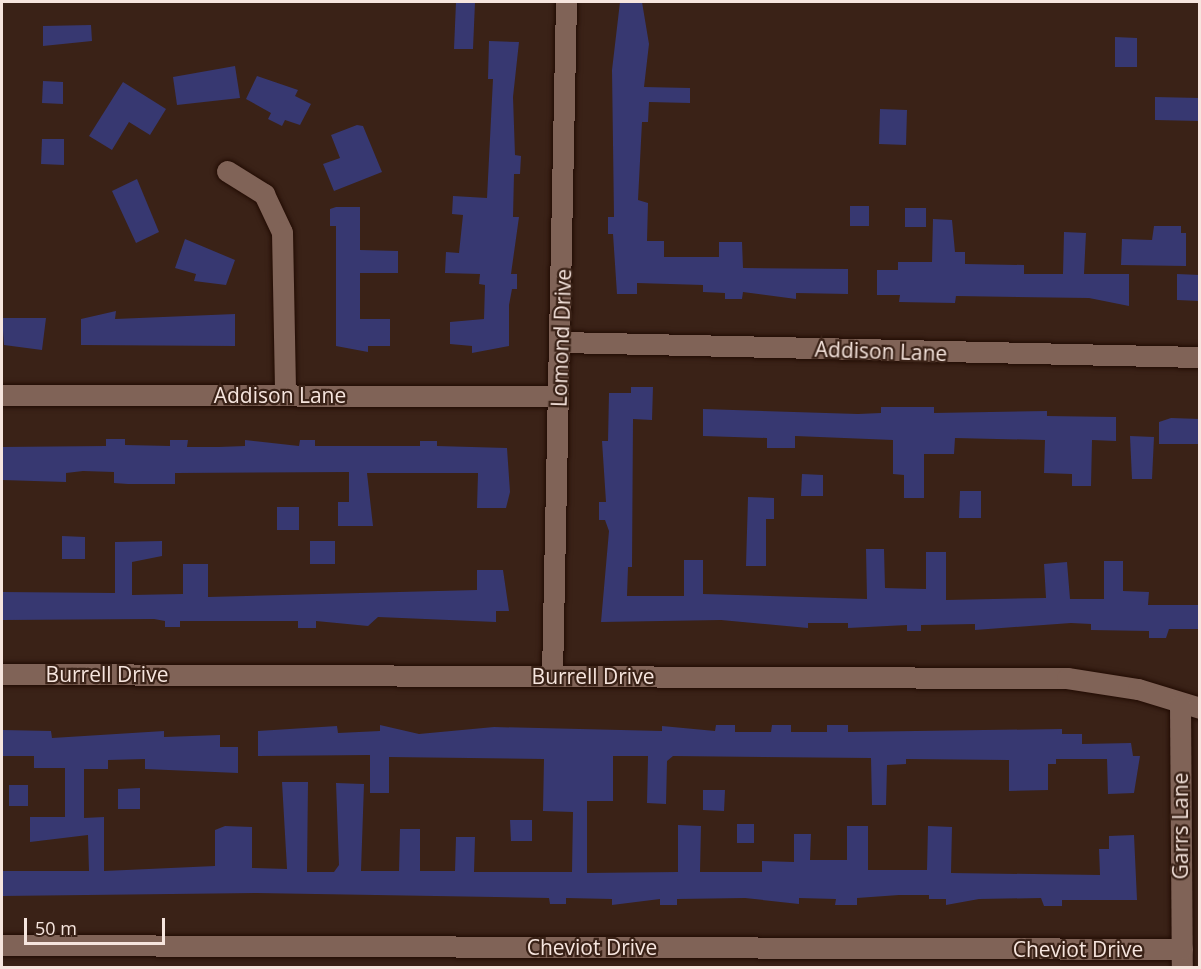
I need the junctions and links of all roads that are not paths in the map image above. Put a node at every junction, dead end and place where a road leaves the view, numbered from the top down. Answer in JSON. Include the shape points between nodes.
{"nodes":[{"id":1,"x":566,"y":2,"type":"edge"},
{"id":2,"x":227,"y":171,"type":"dead end"},
{"id":3,"x":562,"y":342,"type":"junction"},
{"id":4,"x":1200,"y":357,"type":"edge"},
{"id":5,"x":2,"y":395,"type":"edge"},
{"id":6,"x":285,"y":395,"type":"junction"},
{"id":7,"x":558,"y":396,"type":"junction"},
{"id":8,"x":2,"y":674,"type":"edge"},
{"id":9,"x":552,"y":675,"type":"junction"},
{"id":10,"x":1190,"y":706,"type":"edge"},
{"id":11,"x":2,"y":945,"type":"edge"},
{"id":12,"x":1182,"y":958,"type":"edge"}],
"edges":[{"from":1,"to":3,"type":"street","name":"Lomond Drive"},
{"from":2,"to":6,"type":"street","via":[[264,194],[282,232]]},
{"from":3,"to":4,"type":"street","name":"Addison Lane"},
{"from":3,"to":7,"type":"street","name":"Lomond Drive"},
{"from":5,"to":6,"type":"street","name":"Addison Lane"},
{"from":6,"to":7,"type":"street","name":"Addison Lane"},
{"from":7,"to":9,"type":"street","name":"Lomond Drive"},
{"from":8,"to":9,"type":"street","name":"Burrell Drive"},
{"from":9,"to":10,"type":"street","name":"Burrell Drive","via":[[1067,678],[1138,689]]},
{"from":10,"to":12,"type":"street","name":"Garrs Lane"},
{"from":11,"to":12,"type":"street","name":"Cheviot Drive"}]}
